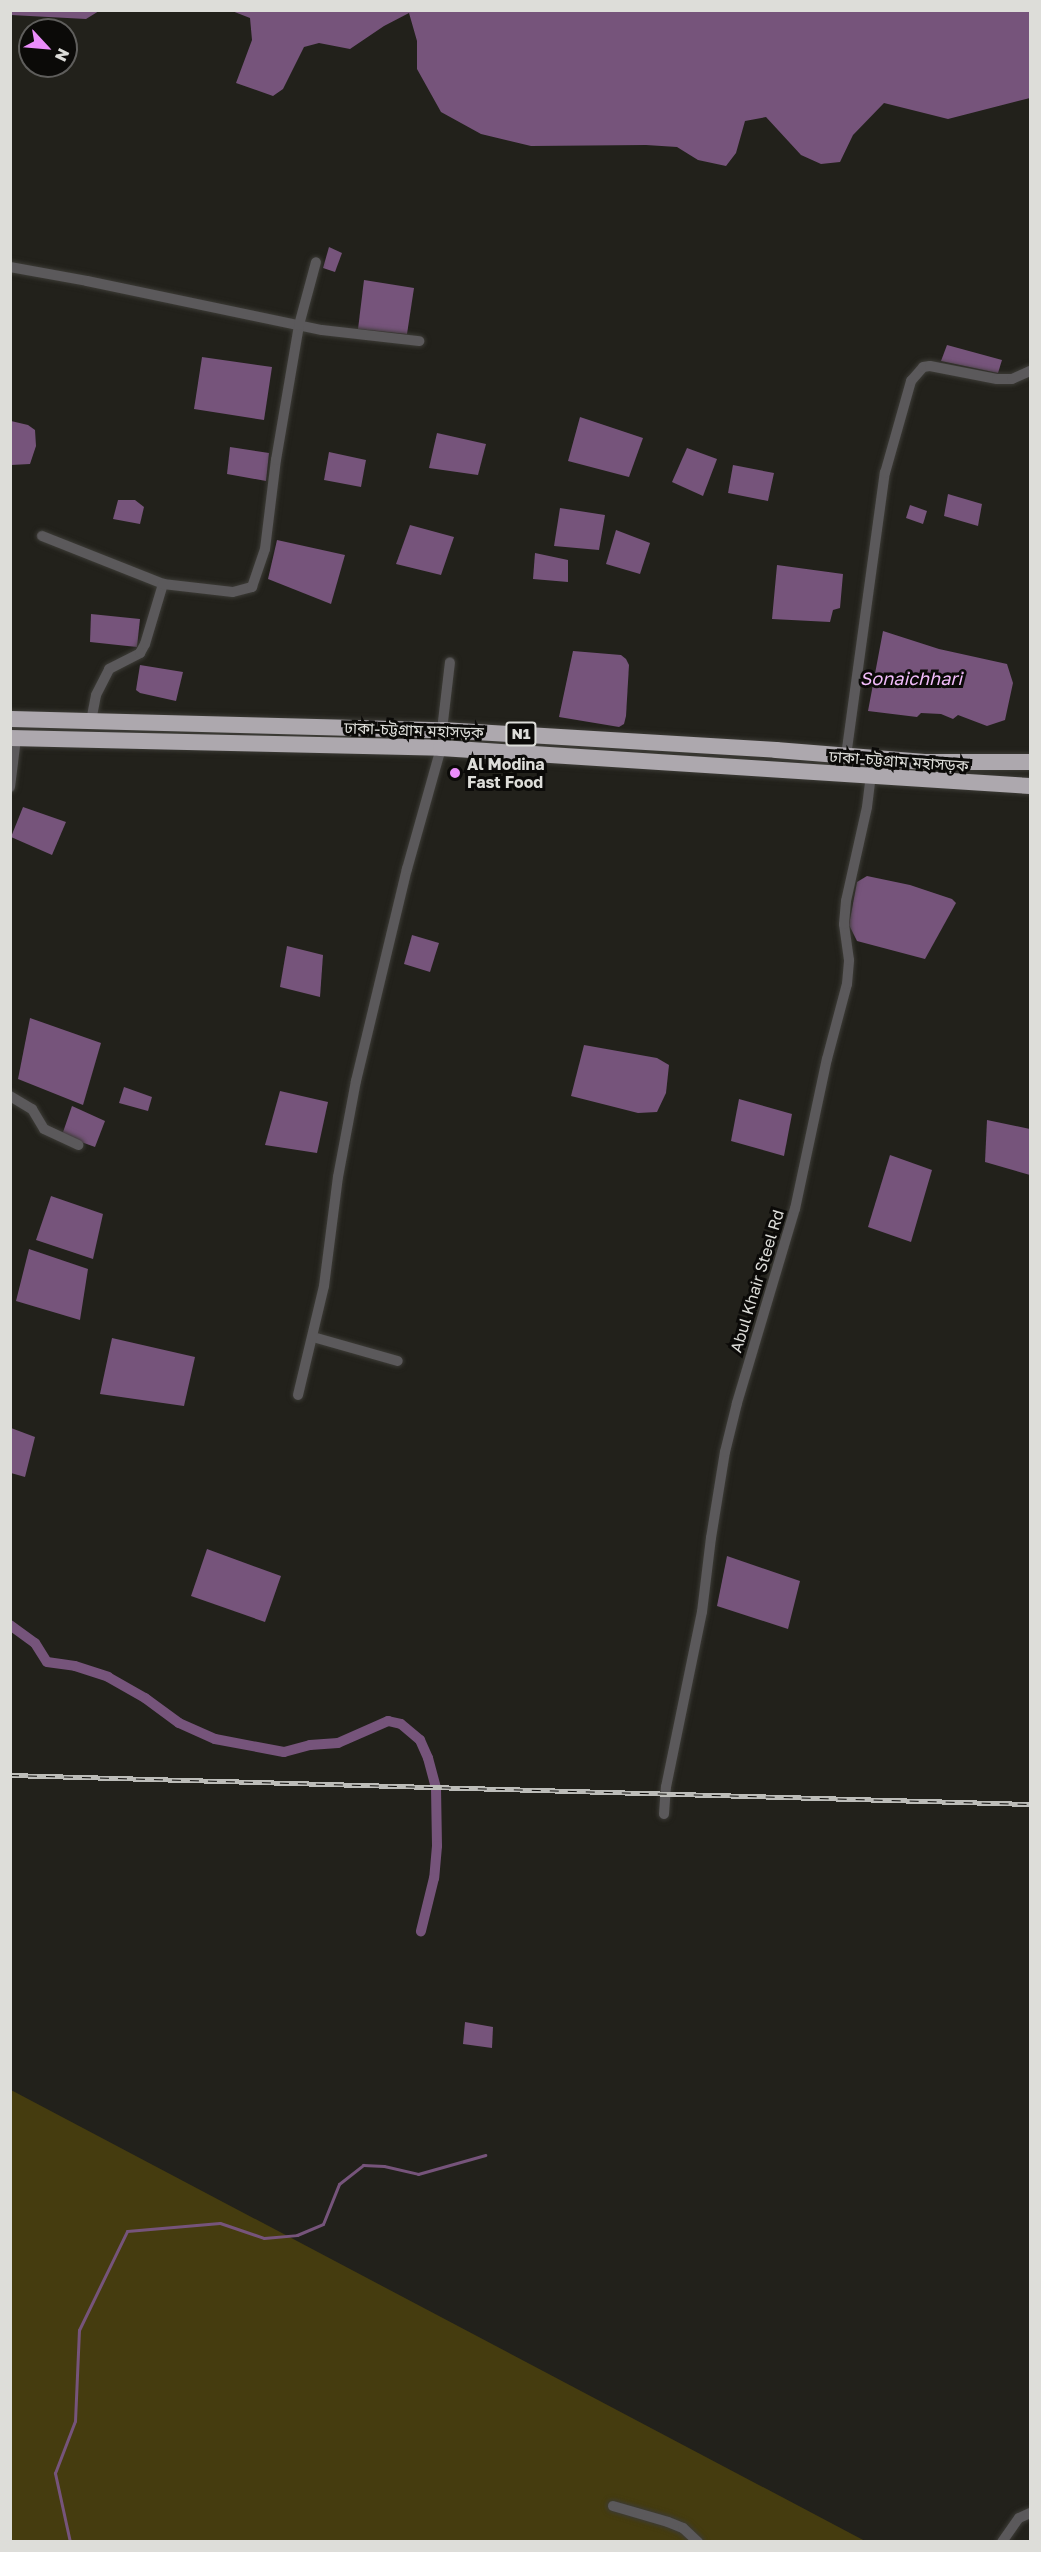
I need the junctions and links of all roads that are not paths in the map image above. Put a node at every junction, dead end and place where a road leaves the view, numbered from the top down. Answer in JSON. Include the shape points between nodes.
{"nodes":[{"id":1,"x":316,"y":262,"type":"dead end"},
{"id":2,"x":10,"y":267,"type":"edge"},
{"id":3,"x":299,"y":326,"type":"junction"},
{"id":4,"x":419,"y":341,"type":"dead end"},
{"id":5,"x":1030,"y":371,"type":"edge"},
{"id":6,"x":42,"y":536,"type":"dead end"},
{"id":7,"x":163,"y":584,"type":"junction"},
{"id":8,"x":450,"y":662,"type":"dead end"},
{"id":9,"x":10,"y":719,"type":"edge"},
{"id":10,"x":91,"y":721,"type":"junction"},
{"id":11,"x":442,"y":730,"type":"junction"},
{"id":12,"x":14,"y":738,"type":"edge"},
{"id":13,"x":441,"y":748,"type":"junction"},
{"id":14,"x":846,"y":756,"type":"junction"},
{"id":15,"x":873,"y":758,"type":"junction"},
{"id":16,"x":999,"y":762,"type":"junction"},
{"id":17,"x":1030,"y":762,"type":"edge"},
{"id":18,"x":872,"y":776,"type":"junction"},
{"id":19,"x":999,"y":785,"type":"junction"},
{"id":20,"x":1030,"y":786,"type":"edge"},
{"id":21,"x":10,"y":787,"type":"edge"},
{"id":22,"x":10,"y":1096,"type":"edge"},
{"id":23,"x":79,"y":1145,"type":"dead end"},
{"id":24,"x":314,"y":1336,"type":"junction"},
{"id":25,"x":398,"y":1361,"type":"dead end"},
{"id":26,"x":298,"y":1395,"type":"dead end"},
{"id":27,"x":664,"y":1814,"type":"dead end"},
{"id":28,"x":613,"y":2506,"type":"dead end"},
{"id":29,"x":1030,"y":2513,"type":"edge"},
{"id":30,"x":698,"y":2541,"type":"edge"},
{"id":31,"x":1002,"y":2541,"type":"edge"}],
"edges":[{"from":1,"to":3,"type":"street"},
{"from":2,"to":3,"type":"street"},
{"from":3,"to":4,"type":"street"},
{"from":3,"to":7,"type":"street","via":[[265,549],[252,587],[233,592]]},
{"from":5,"to":14,"type":"street","via":[[1012,379],[997,379],[930,366],[923,367],[911,381],[885,473]]},
{"from":6,"to":7,"type":"street"},
{"from":7,"to":10,"type":"street","via":[[145,644],[140,653],[109,669],[96,695]]},
{"from":8,"to":11,"type":"street"},
{"from":9,"to":10,"type":"highway","name":"ঢাকা-চট্টগ্রাম মহাসড়ক","number":"N1"},
{"from":10,"to":11,"type":"highway","name":"ঢাকা-চট্টগ্রাম মহাসড়ক","number":"N1"},
{"from":11,"to":14,"type":"highway","name":"ঢাকা-চট্টগ্রাম মহাসড়ক","number":"N1"},
{"from":12,"to":13,"type":"highway","name":"ঢাকা-চট্টগ্রাম মহাসড়ক","number":"N1"},
{"from":12,"to":21,"type":"street"},
{"from":13,"to":18,"type":"highway","name":"ঢাকা-চট্টগ্রাম মহাসড়ক","number":"N1"},
{"from":13,"to":24,"type":"street","via":[[407,869],[356,1081]]},
{"from":14,"to":15,"type":"highway","name":"ঢাকা-চট্টগ্রাম মহাসড়ক","number":"N1"},
{"from":15,"to":16,"type":"highway","name":"ঢাকা-চট্টগ্রাম মহাসড়ক","number":"N1"},
{"from":15,"to":18,"type":"street","name":"Abul Khair Steel Rd"},
{"from":16,"to":17,"type":"highway","name":"ঢাকা-চট্টগ্রাম মহাসড়ক","number":"N1"},
{"from":16,"to":19,"type":"highway"},
{"from":18,"to":19,"type":"highway","name":"ঢাকা-চট্টগ্রাম মহাসড়ক","number":"N1"},
{"from":18,"to":27,"type":"street","name":"Abul Khair Steel Rd","via":[[846,901],[847,984],[795,1209],[728,1441],[702,1612],[666,1787]]},
{"from":19,"to":20,"type":"highway","name":"ঢাকা-চট্টগ্রাম মহাসড়ক","number":"N1"},
{"from":22,"to":23,"type":"street","via":[[32,1109],[44,1129]]},
{"from":24,"to":25,"type":"street"},
{"from":24,"to":26,"type":"street"},
{"from":28,"to":30,"type":"street","via":[[669,2522]]},
{"from":29,"to":31,"type":"street","via":[[1018,2518]]}]}
